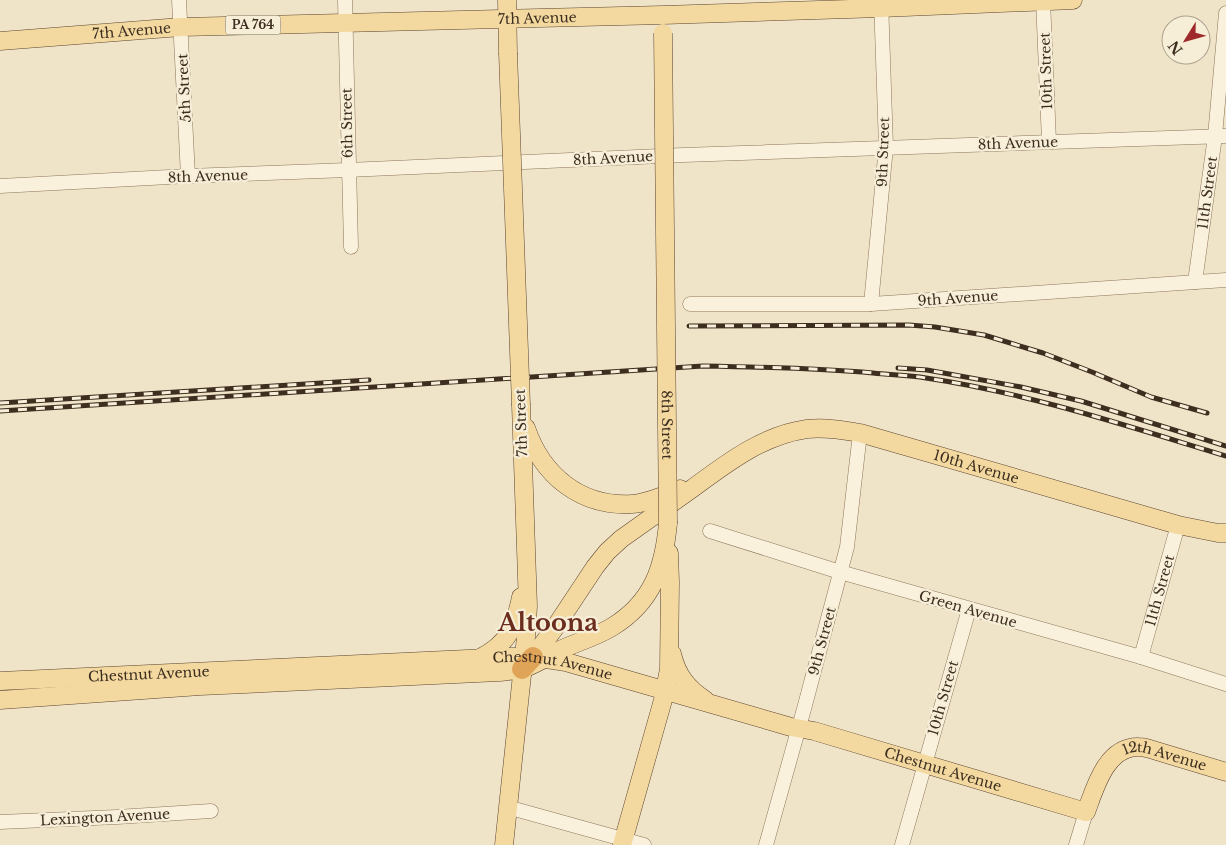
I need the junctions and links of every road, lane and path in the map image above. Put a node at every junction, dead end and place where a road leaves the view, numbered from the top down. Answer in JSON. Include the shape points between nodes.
{"nodes":[{"id":1,"x":179,"y":0,"type":"edge"},
{"id":2,"x":345,"y":0,"type":"edge"},
{"id":3,"x":507,"y":0,"type":"edge"},
{"id":4,"x":1073,"y":0,"type":"edge"},
{"id":5,"x":1043,"y":1,"type":"edge"},
{"id":6,"x":881,"y":4,"type":"edge"},
{"id":7,"x":663,"y":7,"type":"edge"},
{"id":8,"x":1226,"y":13,"type":"edge"},
{"id":9,"x":507,"y":19,"type":"junction"},
{"id":10,"x":345,"y":23,"type":"junction"},
{"id":11,"x":181,"y":27,"type":"junction"},
{"id":12,"x":0,"y":41,"type":"edge"},
{"id":13,"x":1220,"y":136,"type":"edge"},
{"id":14,"x":1049,"y":141,"type":"junction"},
{"id":15,"x":886,"y":147,"type":"junction"},
{"id":16,"x":348,"y":170,"type":"junction"},
{"id":17,"x":188,"y":176,"type":"junction"},
{"id":18,"x":0,"y":186,"type":"edge"},
{"id":19,"x":351,"y":247,"type":"dead end"},
{"id":20,"x":1226,"y":280,"type":"edge"},
{"id":21,"x":1195,"y":282,"type":"junction"},
{"id":22,"x":690,"y":304,"type":"dead end"},
{"id":23,"x":871,"y":304,"type":"junction"},
{"id":24,"x":521,"y":405,"type":"junction"},
{"id":25,"x":860,"y":433,"type":"junction"},
{"id":26,"x":729,"y":462,"type":"junction"},
{"id":27,"x":668,"y":522,"type":"junction"},
{"id":28,"x":1178,"y":525,"type":"junction"},
{"id":29,"x":710,"y":531,"type":"dead end"},
{"id":30,"x":1226,"y":533,"type":"edge"},
{"id":31,"x":525,"y":552,"type":"junction"},
{"id":32,"x":840,"y":572,"type":"junction"},
{"id":33,"x":968,"y":609,"type":"junction"},
{"id":34,"x":670,"y":645,"type":"junction"},
{"id":35,"x":1141,"y":658,"type":"junction"},
{"id":36,"x":478,"y":659,"type":"junction"},
{"id":37,"x":532,"y":661,"type":"junction"},
{"id":38,"x":0,"y":680,"type":"edge"},
{"id":39,"x":1226,"y":684,"type":"edge"},
{"id":40,"x":665,"y":691,"type":"junction"},
{"id":41,"x":0,"y":700,"type":"edge"},
{"id":42,"x":716,"y":706,"type":"junction"},
{"id":43,"x":798,"y":729,"type":"junction"},
{"id":44,"x":924,"y":764,"type":"junction"},
{"id":45,"x":1226,"y":772,"type":"edge"},
{"id":46,"x":513,"y":809,"type":"junction"},
{"id":47,"x":210,"y":811,"type":"dead end"},
{"id":48,"x":1086,"y":812,"type":"junction"},
{"id":49,"x":0,"y":822,"type":"edge"},
{"id":50,"x":623,"y":842,"type":"edge"},
{"id":51,"x":504,"y":845,"type":"edge"},
{"id":52,"x":515,"y":845,"type":"edge"},
{"id":53,"x":644,"y":845,"type":"edge"},
{"id":54,"x":766,"y":845,"type":"edge"},
{"id":55,"x":902,"y":845,"type":"edge"},
{"id":56,"x":1076,"y":845,"type":"edge"}],
"edges":[{"from":1,"to":11,"type":"street","name":"5th Street"},
{"from":2,"to":10,"type":"street","name":"6th Street"},
{"from":3,"to":9,"type":"main road","name":"7th Street"},
{"from":4,"to":5,"type":"main road","name":"7th Avenue","number":"PA 764"},
{"from":5,"to":6,"type":"main road","name":"7th Avenue","number":"PA 764"},
{"from":5,"to":14,"type":"street","name":"10th Street"},
{"from":6,"to":7,"type":"main road","name":"7th Avenue","number":"PA 764"},
{"from":6,"to":15,"type":"street","name":"9th Street"},
{"from":7,"to":9,"type":"main road","name":"7th Avenue","number":"PA 764"},
{"from":7,"to":27,"type":"main road","name":"8th Street","bridge":true},
{"from":8,"to":13,"type":"street","name":"11th Street"},
{"from":9,"to":10,"type":"main road","name":"7th Avenue","number":"PA 764"},
{"from":9,"to":24,"type":"main road","name":"7th Street","bridge":true},
{"from":10,"to":11,"type":"main road","name":"7th Avenue","number":"PA 764"},
{"from":10,"to":16,"type":"street","name":"6th Street"},
{"from":11,"to":12,"type":"main road","name":"7th Avenue","number":"PA 764"},
{"from":11,"to":17,"type":"street","name":"5th Street"},
{"from":13,"to":14,"type":"street","name":"8th Avenue"},
{"from":13,"to":21,"type":"street","name":"11th Street"},
{"from":14,"to":15,"type":"street","name":"8th Avenue"},
{"from":15,"to":16,"type":"street","name":"8th Avenue"},
{"from":15,"to":23,"type":"street","name":"9th Street"},
{"from":16,"to":17,"type":"street","name":"8th Avenue"},
{"from":16,"to":19,"type":"street","name":"6th Street"},
{"from":17,"to":18,"type":"street","name":"8th Avenue"},
{"from":20,"to":21,"type":"street","name":"9th Avenue"},
{"from":21,"to":23,"type":"street","name":"9th Avenue"},
{"from":22,"to":23,"type":"street","name":"9th Avenue"},
{"from":24,"to":26,"type":"main road","via":[[531,442],[544,464],[562,483],[581,495],[606,502],[633,504],[658,498]]},
{"from":24,"to":31,"type":"main road","name":"7th Street"},
{"from":25,"to":26,"type":"main road","name":"10th Avenue","via":[[807,429],[767,441]]},
{"from":25,"to":28,"type":"main road","name":"10th Avenue"},
{"from":25,"to":32,"type":"street","name":"9th Street"},
{"from":26,"to":37,"type":"main road","via":[[607,552]]},
{"from":27,"to":34,"type":"main road","name":"8th Street"},
{"from":27,"to":37,"type":"main road","via":[[663,560],[656,579],[630,614],[612,627]]},
{"from":28,"to":30,"type":"main road","name":"10th Avenue"},
{"from":28,"to":35,"type":"street","name":"11th Street"},
{"from":29,"to":32,"type":"street","name":"Green Avenue"},
{"from":31,"to":36,"type":"main road","via":[[523,584],[514,624],[500,646]]},
{"from":31,"to":37,"type":"main road","name":"7th Street","via":[[526,637]]},
{"from":32,"to":33,"type":"street","name":"Green Avenue"},
{"from":32,"to":43,"type":"street","name":"9th Street"},
{"from":33,"to":35,"type":"street","name":"Green Avenue"},
{"from":33,"to":44,"type":"street","name":"10th Street"},
{"from":34,"to":40,"type":"main road","name":"8th Street"},
{"from":34,"to":42,"type":"main road","via":[[683,681]]},
{"from":35,"to":39,"type":"street","name":"Green Avenue"},
{"from":36,"to":37,"type":"main road","name":"Chestnut Avenue"},
{"from":36,"to":38,"type":"main road","name":"Chestnut Avenue"},
{"from":37,"to":40,"type":"main road","name":"Chestnut Avenue","via":[[589,668]]},
{"from":37,"to":41,"type":"main road","name":"Chestnut Avenue","via":[[490,673],[200,686]]},
{"from":37,"to":46,"type":"main road","name":"7th Street"},
{"from":40,"to":42,"type":"main road","name":"Chestnut Avenue"},
{"from":40,"to":50,"type":"main road","name":"8th Street"},
{"from":42,"to":43,"type":"main road","name":"Chestnut Avenue"},
{"from":43,"to":44,"type":"main road","name":"Chestnut Avenue"},
{"from":43,"to":54,"type":"street","name":"9th Street"},
{"from":44,"to":48,"type":"main road","name":"Chestnut Avenue"},
{"from":44,"to":55,"type":"street","name":"10th Street"},
{"from":45,"to":48,"type":"main road","name":"12th Avenue","via":[[1150,749],[1129,748],[1119,752],[1107,764]]},
{"from":46,"to":50,"type":"street"},
{"from":46,"to":51,"type":"main road","name":"7th Street"},
{"from":46,"to":52,"type":"main road","name":"7th Street"},
{"from":47,"to":49,"type":"street","name":"Lexington Avenue"},
{"from":48,"to":56,"type":"street"},
{"from":50,"to":53,"type":"street"}]}
